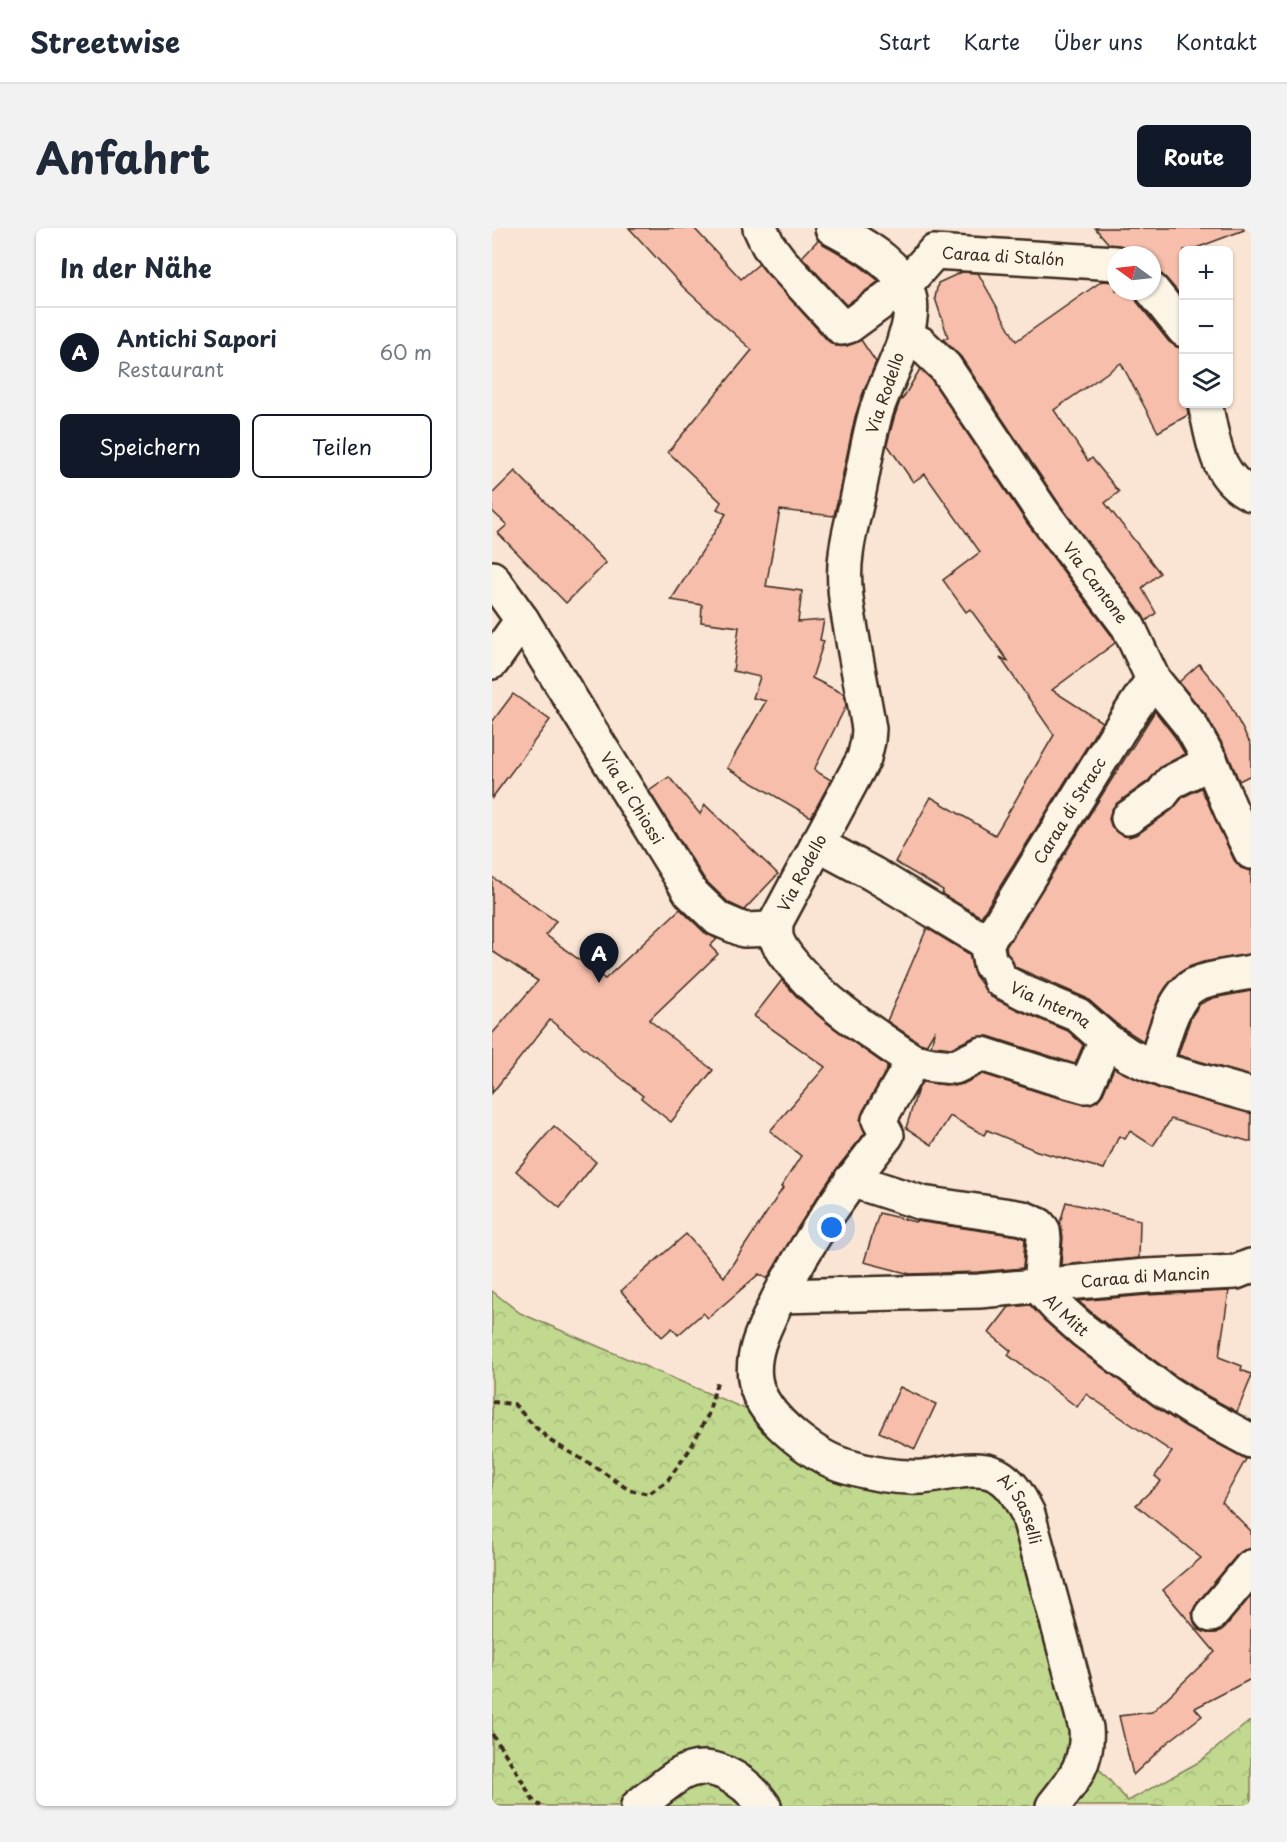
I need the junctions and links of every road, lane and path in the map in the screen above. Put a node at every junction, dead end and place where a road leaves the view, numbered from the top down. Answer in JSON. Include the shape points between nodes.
{"nodes":[{"id":1,"x":759,"y":228,"type":"edge"},
{"id":2,"x":832,"y":228,"type":"edge"},
{"id":3,"x":936,"y":240,"type":"edge"},
{"id":4,"x":1107,"y":262,"type":"edge"},
{"id":5,"x":905,"y":285,"type":"junction"},
{"id":6,"x":1160,"y":300,"type":"edge"},
{"id":7,"x":1179,"y":324,"type":"edge"},
{"id":8,"x":905,"y":337,"type":"junction"},
{"id":9,"x":1206,"y":408,"type":"edge"},
{"id":10,"x":1251,"y":494,"type":"edge"},
{"id":11,"x":492,"y":578,"type":"edge"},
{"id":12,"x":522,"y":620,"type":"junction"},
{"id":13,"x":492,"y":662,"type":"edge"},
{"id":14,"x":1153,"y":679,"type":"junction"},
{"id":15,"x":1211,"y":762,"type":"junction"},
{"id":16,"x":1128,"y":819,"type":"dead end"},
{"id":17,"x":817,"y":844,"type":"junction"},
{"id":18,"x":1251,"y":852,"type":"edge"},
{"id":19,"x":776,"y":929,"type":"junction"},
{"id":20,"x":986,"y":942,"type":"junction"},
{"id":21,"x":1251,"y":972,"type":"edge"},
{"id":22,"x":1106,"y":1040,"type":"junction"},
{"id":23,"x":914,"y":1061,"type":"junction"},
{"id":24,"x":1155,"y":1067,"type":"junction"},
{"id":25,"x":1251,"y":1095,"type":"edge"},
{"id":26,"x":851,"y":1180,"type":"junction"},
{"id":27,"x":1251,"y":1266,"type":"edge"},
{"id":28,"x":1040,"y":1285,"type":"junction"},
{"id":29,"x":780,"y":1296,"type":"junction"},
{"id":30,"x":719,"y":1374,"type":"dead end"},
{"id":31,"x":492,"y":1402,"type":"edge"},
{"id":32,"x":1251,"y":1442,"type":"edge"},
{"id":33,"x":1251,"y":1568,"type":"edge"},
{"id":34,"x":1211,"y":1615,"type":"dead end"},
{"id":35,"x":492,"y":1734,"type":"edge"},
{"id":36,"x":541,"y":1806,"type":"edge"},
{"id":37,"x":638,"y":1806,"type":"edge"},
{"id":38,"x":764,"y":1806,"type":"edge"},
{"id":39,"x":1053,"y":1806,"type":"edge"}],
"edges":[{"from":1,"to":5,"type":"street","name":"Caraa di Stalón","via":[[780,261],[842,328]]},
{"from":2,"to":5,"type":"street","via":[[886,263]]},
{"from":3,"to":4,"type":"street","name":"Caraa di Stalón"},
{"from":3,"to":5,"type":"street","name":"Caraa di Stalón"},
{"from":5,"to":8,"type":"street","name":"Via Rodello","via":[[910,302]]},
{"from":6,"to":7,"type":"street"},
{"from":8,"to":14,"type":"street","name":"Via Cantone","via":[[920,343],[945,367],[1043,513],[1128,626]]},
{"from":8,"to":17,"type":"street","name":"Via Rodello","via":[[869,440],[844,568],[868,741],[864,758]]},
{"from":9,"to":10,"type":"street","via":[[1221,467]]},
{"from":11,"to":12,"type":"street","name":"Via ai Chiossi"},
{"from":12,"to":13,"type":"street"},
{"from":12,"to":19,"type":"street","name":"Via ai Chiossi","via":[[690,892],[718,919],[744,930]]},
{"from":14,"to":15,"type":"street","name":"Via Cantone","via":[[1191,726]]},
{"from":14,"to":20,"type":"street","name":"Caraa di Stracc"},
{"from":15,"to":16,"type":"street","via":[[1171,782],[1161,795]]},
{"from":15,"to":18,"type":"street","name":"Via Cantone"},
{"from":17,"to":19,"type":"street","name":"Via Rodello","via":[[776,922]]},
{"from":17,"to":20,"type":"street"},
{"from":19,"to":23,"type":"street","name":"Via Rodello","via":[[778,943],[817,991]]},
{"from":20,"to":22,"type":"street","name":"Via Interna","via":[[990,964],[1000,980],[1078,1015]]},
{"from":21,"to":24,"type":"street","via":[[1201,982],[1187,989],[1173,1014]]},
{"from":22,"to":23,"type":"street","via":[[1086,1086],[982,1054],[955,1067]]},
{"from":22,"to":24,"type":"street","name":"Via Interna"},
{"from":23,"to":26,"type":"street","via":[[879,1120],[887,1135]]},
{"from":24,"to":25,"type":"street","name":"Via Interna"},
{"from":26,"to":28,"type":"street","name":"Al Mitt","via":[[921,1203],[1023,1218],[1039,1225],[1044,1239]]},
{"from":26,"to":29,"type":"street"},
{"from":27,"to":28,"type":"street","name":"Caraa di Mancin","via":[[1236,1272]]},
{"from":28,"to":29,"type":"street","name":"Caraa di Mancin","via":[[979,1291]]},
{"from":28,"to":32,"type":"street","name":"Al Mitt","via":[[1084,1331],[1117,1356],[1194,1410]]},
{"from":29,"to":39,"type":"street","name":"Ai Sasselli","via":[[762,1333],[755,1379],[767,1409],[778,1423],[812,1450],[844,1466],[892,1476],[988,1471],[1018,1494],[1028,1514],[1086,1728],[1086,1754],[1072,1783]]},
{"from":30,"to":31,"type":"path","via":[[708,1415],[688,1452],[668,1480],[649,1494],[629,1490],[552,1442],[514,1404]]},
{"from":33,"to":34,"type":"street"},
{"from":35,"to":36,"type":"path","via":[[534,1802]]},
{"from":37,"to":38,"type":"street","via":[[681,1774],[706,1768],[726,1773],[743,1784]]}]}
